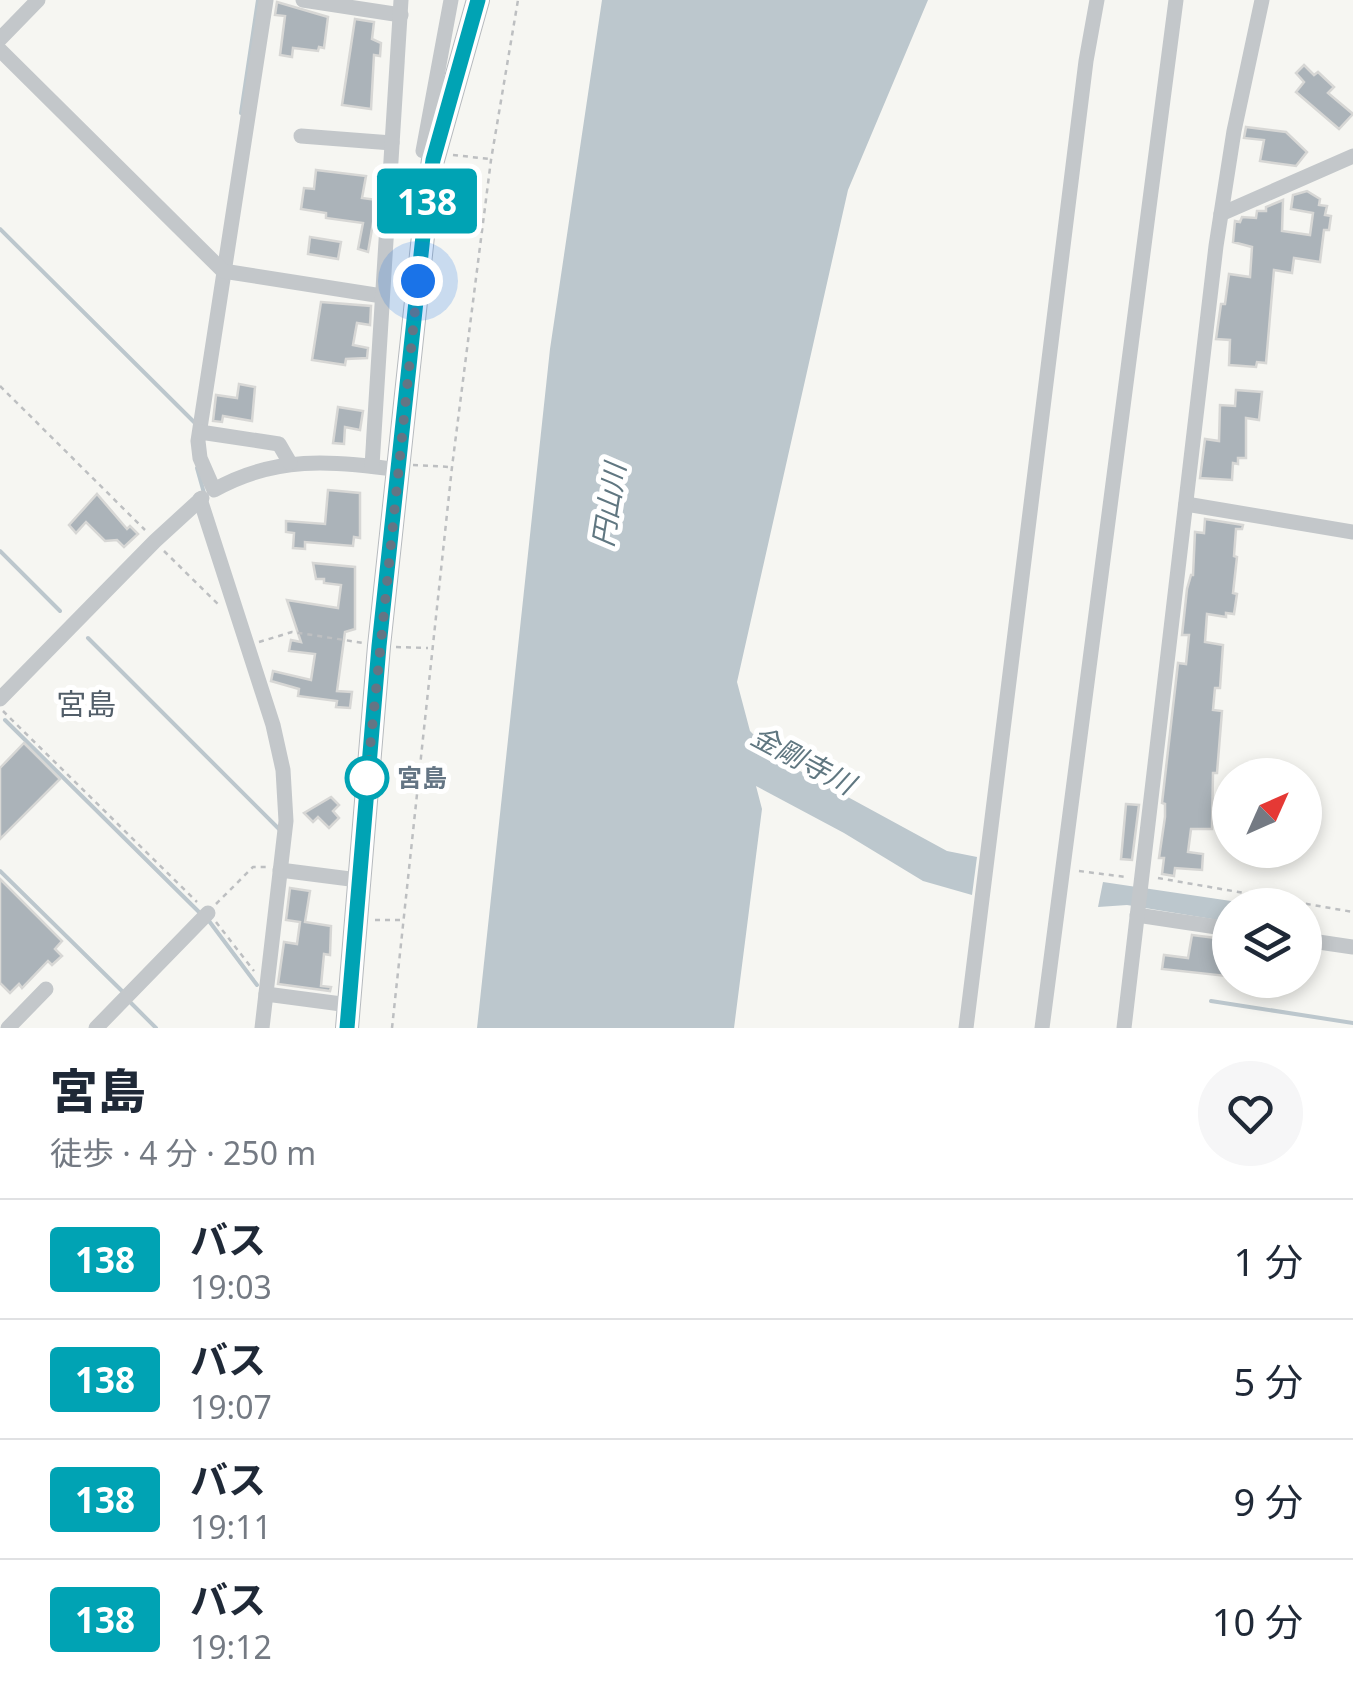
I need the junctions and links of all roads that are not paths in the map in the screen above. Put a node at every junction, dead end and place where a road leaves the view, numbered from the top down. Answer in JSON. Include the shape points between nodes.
{"nodes":[{"id":1,"x":38,"y":0,"type":"edge"},
{"id":2,"x":266,"y":0,"type":"edge"},
{"id":3,"x":303,"y":0,"type":"edge"},
{"id":4,"x":451,"y":0,"type":"edge"},
{"id":5,"x":478,"y":0,"type":"edge"},
{"id":6,"x":1097,"y":0,"type":"edge"},
{"id":7,"x":1176,"y":0,"type":"edge"},
{"id":8,"x":1262,"y":0,"type":"edge"},
{"id":9,"x":401,"y":8,"type":"edge"},
{"id":10,"x":0,"y":39,"type":"edge"},
{"id":11,"x":0,"y":50,"type":"edge"},
{"id":12,"x":302,"y":136,"type":"dead end"},
{"id":13,"x":392,"y":145,"type":"junction"},
{"id":14,"x":429,"y":152,"type":"junction"},
{"id":15,"x":1353,"y":156,"type":"edge"},
{"id":16,"x":1221,"y":214,"type":"junction"},
{"id":17,"x":223,"y":271,"type":"junction"},
{"id":18,"x":382,"y":296,"type":"junction"},
{"id":19,"x":200,"y":432,"type":"junction"},
{"id":20,"x":290,"y":463,"type":"junction"},
{"id":21,"x":372,"y":466,"type":"junction"},
{"id":22,"x":399,"y":467,"type":"junction"},
{"id":23,"x":205,"y":496,"type":"junction"},
{"id":24,"x":1186,"y":504,"type":"junction"},
{"id":25,"x":1353,"y":532,"type":"edge"},
{"id":26,"x":0,"y":698,"type":"edge"},
{"id":27,"x":283,"y":870,"type":"junction"},
{"id":28,"x":358,"y":880,"type":"junction"},
{"id":29,"x":208,"y":912,"type":"road end"},
{"id":30,"x":1138,"y":914,"type":"junction"},
{"id":31,"x":1212,"y":926,"type":"edge"},
{"id":32,"x":1322,"y":942,"type":"edge"},
{"id":33,"x":1353,"y":947,"type":"edge"},
{"id":34,"x":46,"y":989,"type":"dead end"},
{"id":35,"x":271,"y":995,"type":"junction"},
{"id":36,"x":349,"y":1005,"type":"junction"},
{"id":37,"x":3,"y":1027,"type":"edge"},
{"id":38,"x":99,"y":1027,"type":"edge"},
{"id":39,"x":262,"y":1028,"type":"edge"},
{"id":40,"x":347,"y":1028,"type":"edge"},
{"id":41,"x":966,"y":1028,"type":"edge"},
{"id":42,"x":1042,"y":1028,"type":"edge"},
{"id":43,"x":1124,"y":1028,"type":"edge"}],
"edges":[{"from":1,"to":10,"type":"street"},
{"from":2,"to":17,"type":"street"},
{"from":3,"to":9,"type":"street"},
{"from":4,"to":14,"type":"street"},
{"from":5,"to":14,"type":"main road"},
{"from":6,"to":41,"type":"street"},
{"from":7,"to":42,"type":"street"},
{"from":8,"to":16,"type":"street"},
{"from":9,"to":13,"type":"street"},
{"from":11,"to":17,"type":"street"},
{"from":12,"to":13,"type":"street"},
{"from":13,"to":14,"type":"street"},
{"from":13,"to":18,"type":"street"},
{"from":14,"to":22,"type":"main road"},
{"from":15,"to":16,"type":"street"},
{"from":16,"to":24,"type":"street"},
{"from":17,"to":18,"type":"street"},
{"from":17,"to":19,"type":"street"},
{"from":18,"to":21,"type":"street"},
{"from":19,"to":20,"type":"street","via":[[279,444]]},
{"from":19,"to":23,"type":"street"},
{"from":20,"to":21,"type":"street"},
{"from":20,"to":23,"type":"street","via":[[260,469]]},
{"from":21,"to":22,"type":"street"},
{"from":22,"to":28,"type":"main road"},
{"from":23,"to":26,"type":"street","via":[[150,536]]},
{"from":23,"to":27,"type":"street","via":[[281,759],[287,812]]},
{"from":24,"to":25,"type":"street"},
{"from":24,"to":30,"type":"street"},
{"from":27,"to":28,"type":"street"},
{"from":27,"to":35,"type":"street"},
{"from":28,"to":36,"type":"main road"},
{"from":29,"to":38,"type":"street"},
{"from":30,"to":31,"type":"street"},
{"from":30,"to":43,"type":"street"},
{"from":32,"to":33,"type":"street"},
{"from":34,"to":37,"type":"street"},
{"from":35,"to":36,"type":"street"},
{"from":35,"to":39,"type":"street"},
{"from":36,"to":40,"type":"main road"}]}
